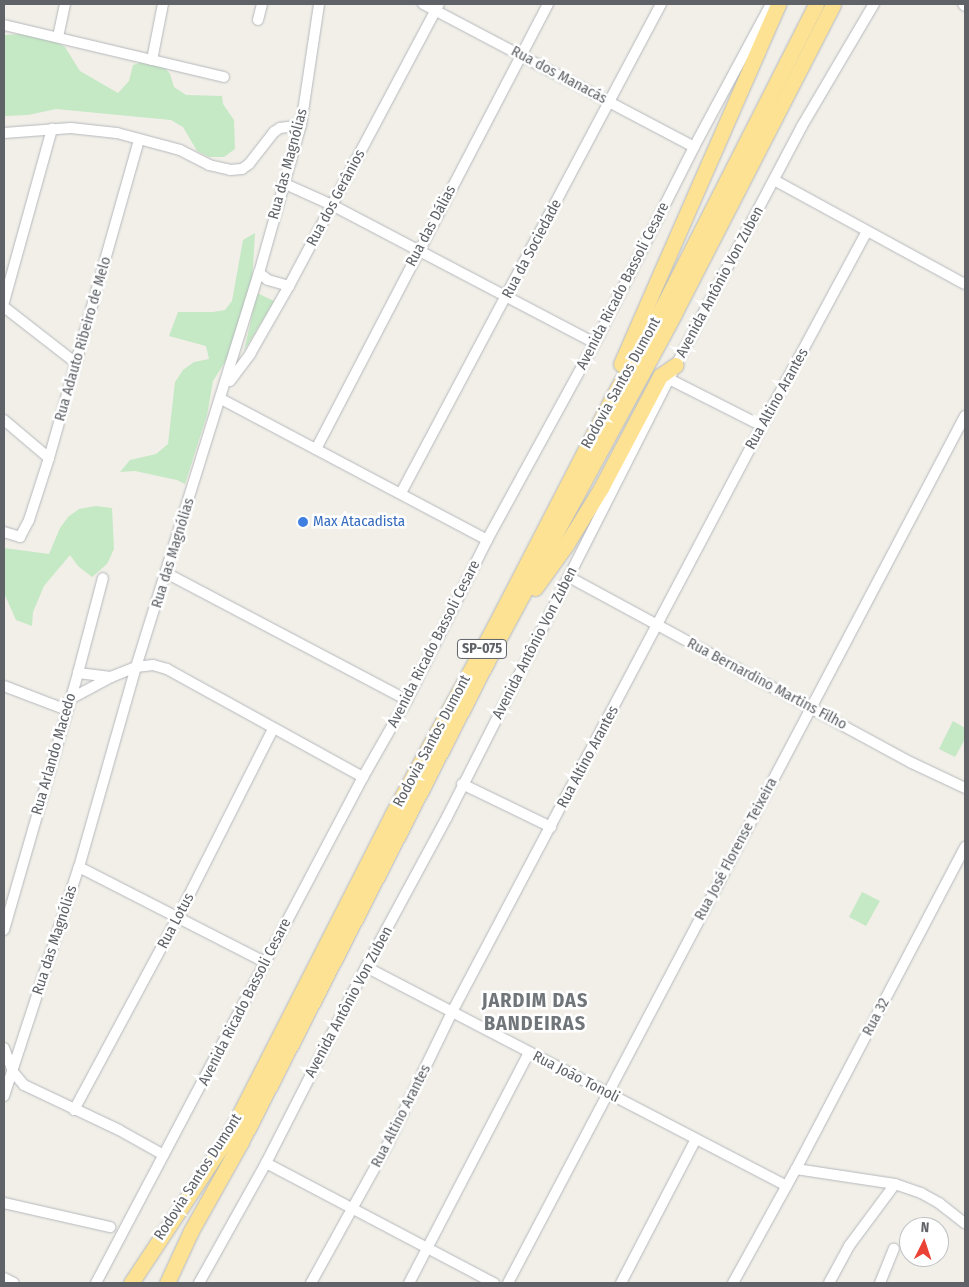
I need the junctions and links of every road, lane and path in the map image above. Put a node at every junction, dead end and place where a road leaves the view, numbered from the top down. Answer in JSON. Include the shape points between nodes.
{"nodes":[{"id":1,"x":65,"y":4,"type":"edge"},
{"id":2,"x":163,"y":4,"type":"edge"},
{"id":3,"x":262,"y":4,"type":"edge"},
{"id":4,"x":319,"y":4,"type":"edge"},
{"id":5,"x":423,"y":4,"type":"edge"},
{"id":6,"x":548,"y":4,"type":"edge"},
{"id":7,"x":661,"y":4,"type":"edge"},
{"id":8,"x":771,"y":4,"type":"edge"},
{"id":9,"x":778,"y":4,"type":"edge"},
{"id":10,"x":816,"y":4,"type":"edge"},
{"id":11,"x":833,"y":4,"type":"edge"},
{"id":12,"x":874,"y":4,"type":"edge"},
{"id":13,"x":437,"y":7,"type":"edge"},
{"id":14,"x":258,"y":20,"type":"dead end"},
{"id":15,"x":4,"y":25,"type":"edge"},
{"id":16,"x":58,"y":37,"type":"junction"},
{"id":17,"x":522,"y":55,"type":"junction"},
{"id":18,"x":152,"y":60,"type":"junction"},
{"id":19,"x":224,"y":77,"type":"dead end"},
{"id":20,"x":609,"y":101,"type":"junction"},
{"id":21,"x":301,"y":125,"type":"junction"},
{"id":22,"x":52,"y":129,"type":"junction"},
{"id":23,"x":4,"y":133,"type":"edge"},
{"id":24,"x":139,"y":138,"type":"junction"},
{"id":25,"x":694,"y":147,"type":"junction"},
{"id":26,"x":774,"y":180,"type":"junction"},
{"id":27,"x":283,"y":183,"type":"junction"},
{"id":28,"x":332,"y":205,"type":"junction"},
{"id":29,"x":867,"y":231,"type":"junction"},
{"id":30,"x":418,"y":251,"type":"junction"},
{"id":31,"x":259,"y":273,"type":"junction"},
{"id":32,"x":965,"y":284,"type":"edge"},
{"id":33,"x":289,"y":286,"type":"junction"},
{"id":34,"x":507,"y":296,"type":"junction"},
{"id":35,"x":4,"y":302,"type":"edge"},
{"id":36,"x":4,"y":306,"type":"edge"},
{"id":37,"x":595,"y":343,"type":"junction"},
{"id":38,"x":76,"y":363,"type":"junction"},
{"id":39,"x":676,"y":365,"type":"junction"},
{"id":40,"x":669,"y":379,"type":"junction"},
{"id":41,"x":225,"y":387,"type":"junction"},
{"id":42,"x":221,"y":399,"type":"junction"},
{"id":43,"x":611,"y":400,"type":"junction"},
{"id":44,"x":965,"y":416,"type":"edge"},
{"id":45,"x":4,"y":420,"type":"edge"},
{"id":46,"x":762,"y":426,"type":"junction"},
{"id":47,"x":316,"y":449,"type":"junction"},
{"id":48,"x":49,"y":458,"type":"junction"},
{"id":49,"x":401,"y":493,"type":"junction"},
{"id":50,"x":4,"y":532,"type":"edge"},
{"id":51,"x":486,"y":540,"type":"junction"},
{"id":52,"x":166,"y":574,"type":"junction"},
{"id":53,"x":569,"y":577,"type":"junction"},
{"id":54,"x":103,"y":578,"type":"dead end"},
{"id":55,"x":658,"y":625,"type":"junction"},
{"id":56,"x":499,"y":638,"type":"junction"},
{"id":57,"x":136,"y":668,"type":"junction"},
{"id":58,"x":78,"y":673,"type":"junction"},
{"id":59,"x":110,"y":678,"type":"junction"},
{"id":60,"x":4,"y":686,"type":"edge"},
{"id":61,"x":70,"y":699,"type":"junction"},
{"id":62,"x":407,"y":700,"type":"junction"},
{"id":63,"x":810,"y":708,"type":"junction"},
{"id":64,"x":67,"y":710,"type":"junction"},
{"id":65,"x":273,"y":729,"type":"junction"},
{"id":66,"x":363,"y":777,"type":"junction"},
{"id":67,"x":462,"y":784,"type":"junction"},
{"id":68,"x":965,"y":788,"type":"edge"},
{"id":69,"x":551,"y":827,"type":"junction"},
{"id":70,"x":965,"y":847,"type":"edge"},
{"id":71,"x":78,"y":867,"type":"junction"},
{"id":72,"x":178,"y":918,"type":"junction"},
{"id":73,"x":4,"y":930,"type":"edge"},
{"id":74,"x":265,"y":962,"type":"junction"},
{"id":75,"x":366,"y":967,"type":"junction"},
{"id":76,"x":452,"y":1012,"type":"junction"},
{"id":77,"x":4,"y":1048,"type":"edge"},
{"id":78,"x":529,"y":1052,"type":"junction"},
{"id":79,"x":13,"y":1072,"type":"junction"},
{"id":80,"x":608,"y":1093,"type":"junction"},
{"id":81,"x":4,"y":1096,"type":"edge"},
{"id":82,"x":74,"y":1110,"type":"junction"},
{"id":83,"x":696,"y":1139,"type":"junction"},
{"id":84,"x":164,"y":1155,"type":"junction"},
{"id":85,"x":266,"y":1163,"type":"junction"},
{"id":86,"x":796,"y":1169,"type":"junction"},
{"id":87,"x":894,"y":1184,"type":"junction"},
{"id":88,"x":786,"y":1186,"type":"junction"},
{"id":89,"x":4,"y":1203,"type":"edge"},
{"id":90,"x":352,"y":1209,"type":"junction"},
{"id":91,"x":965,"y":1223,"type":"edge"},
{"id":92,"x":110,"y":1227,"type":"dead end"},
{"id":93,"x":428,"y":1248,"type":"junction"},
{"id":94,"x":894,"y":1248,"type":"dead end"},
{"id":95,"x":4,"y":1278,"type":"edge"},
{"id":96,"x":14,"y":1283,"type":"edge"},
{"id":97,"x":96,"y":1283,"type":"edge"},
{"id":98,"x":131,"y":1283,"type":"edge"},
{"id":99,"x":167,"y":1283,"type":"edge"},
{"id":100,"x":199,"y":1283,"type":"edge"},
{"id":101,"x":312,"y":1283,"type":"edge"},
{"id":102,"x":409,"y":1283,"type":"edge"},
{"id":103,"x":494,"y":1283,"type":"edge"},
{"id":104,"x":508,"y":1283,"type":"edge"},
{"id":105,"x":621,"y":1283,"type":"edge"},
{"id":106,"x":733,"y":1283,"type":"edge"},
{"id":107,"x":829,"y":1283,"type":"edge"},
{"id":108,"x":880,"y":1283,"type":"edge"}],
"edges":[{"from":1,"to":16,"type":"street"},
{"from":2,"to":18,"type":"street"},
{"from":3,"to":14,"type":"street"},
{"from":4,"to":21,"type":"street","name":"Rua das Magnólias"},
{"from":5,"to":13,"type":"street","name":"Rua dos Manacás"},
{"from":6,"to":17,"type":"street","name":"Rua das Dálias"},
{"from":7,"to":20,"type":"street","name":"Rua da Sociedade"},
{"from":8,"to":25,"type":"street","name":"Avenida Ricado Bassoli Cesare"},
{"from":9,"to":43,"type":"highway","via":[[614,377]]},
{"from":10,"to":43,"type":"highway","name":"Rodovia Santos Dumont","number":"SP-075","via":[[660,312]]},
{"from":11,"to":56,"type":"highway","name":"Rodovia Santos Dumont","number":"SP-075","via":[[674,314]]},
{"from":12,"to":26,"type":"street","name":"Avenida Antônio Von Zuben"},
{"from":13,"to":17,"type":"street","name":"Rua dos Manacás"},
{"from":13,"to":28,"type":"street","name":"Rua dos Gerânios"},
{"from":15,"to":16,"type":"street"},
{"from":16,"to":18,"type":"street"},
{"from":17,"to":20,"type":"street","name":"Rua dos Manacás"},
{"from":17,"to":30,"type":"street","name":"Rua das Dálias"},
{"from":18,"to":19,"type":"street"},
{"from":20,"to":25,"type":"street","name":"Rua dos Manacás"},
{"from":20,"to":34,"type":"street","name":"Rua da Sociedade"},
{"from":21,"to":24,"type":"street","via":[[274,132],[249,164],[236,170],[209,165],[180,150]]},
{"from":21,"to":27,"type":"street","name":"Rua das Magnólias"},
{"from":22,"to":23,"type":"street"},
{"from":22,"to":24,"type":"street","via":[[96,131]]},
{"from":22,"to":35,"type":"street"},
{"from":24,"to":38,"type":"street","name":"Rua Adauto Ribeiro de Melo"},
{"from":25,"to":37,"type":"street","name":"Avenida Ricado Bassoli Cesare"},
{"from":26,"to":29,"type":"street"},
{"from":26,"to":39,"type":"street","name":"Avenida Antônio Von Zuben"},
{"from":27,"to":28,"type":"street"},
{"from":27,"to":31,"type":"street","name":"Rua das Magnólias"},
{"from":28,"to":30,"type":"street"},
{"from":28,"to":33,"type":"street","name":"Rua dos Gerânios"},
{"from":29,"to":32,"type":"street"},
{"from":29,"to":46,"type":"street","name":"Rua Altino Arantes"},
{"from":30,"to":34,"type":"street"},
{"from":30,"to":47,"type":"street","name":"Rua das Dálias"},
{"from":31,"to":33,"type":"street","via":[[268,280]]},
{"from":31,"to":41,"type":"street","name":"Rua das Magnólias"},
{"from":33,"to":41,"type":"street","name":"Rua dos Gerânios","via":[[250,354]]},
{"from":34,"to":37,"type":"street"},
{"from":34,"to":49,"type":"street","name":"Rua da Sociedade"},
{"from":36,"to":38,"type":"street"},
{"from":37,"to":51,"type":"street","name":"Avenida Ricado Bassoli Cesare"},
{"from":38,"to":48,"type":"street","name":"Rua Adauto Ribeiro de Melo"},
{"from":39,"to":40,"type":"street","name":"Avenida Antônio Von Zuben"},
{"from":39,"to":56,"type":"highway","via":[[660,376],[601,488],[571,537]]},
{"from":40,"to":46,"type":"street"},
{"from":40,"to":53,"type":"street","name":"Avenida Antônio Von Zuben"},
{"from":41,"to":42,"type":"street","name":"Rua das Magnólias"},
{"from":42,"to":47,"type":"street"},
{"from":42,"to":52,"type":"street","name":"Rua das Magnólias"},
{"from":43,"to":98,"type":"highway","name":"Rodovia Santos Dumont","number":"SP-075","via":[[392,815],[229,1135]]},
{"from":44,"to":63,"type":"street","name":"Rua José Florense Teixeira"},
{"from":45,"to":48,"type":"street"},
{"from":46,"to":55,"type":"street","name":"Rua Altino Arantes"},
{"from":47,"to":49,"type":"street"},
{"from":48,"to":50,"type":"street","name":"Rua Adauto Ribeiro de Melo","via":[[29,520],[20,537]]},
{"from":49,"to":51,"type":"street"},
{"from":51,"to":62,"type":"street","name":"Avenida Ricado Bassoli Cesare"},
{"from":52,"to":57,"type":"street","name":"Rua das Magnólias"},
{"from":52,"to":62,"type":"street"},
{"from":53,"to":55,"type":"street","name":"Rua Bernardino Martins Filho"},
{"from":53,"to":67,"type":"street","name":"Avenida Antônio Von Zuben"},
{"from":54,"to":58,"type":"street","name":"Rua Arlando Macedo"},
{"from":55,"to":63,"type":"street","name":"Rua Bernardino Martins Filho"},
{"from":55,"to":69,"type":"street","name":"Rua Altino Arantes"},
{"from":56,"to":99,"type":"highway","name":"Rodovia Santos Dumont","number":"SP-075"},
{"from":57,"to":59,"type":"street"},
{"from":57,"to":65,"type":"street","via":[[153,665],[167,669]]},
{"from":57,"to":71,"type":"street","name":"Rua das Magnólias"},
{"from":58,"to":59,"type":"street"},
{"from":58,"to":61,"type":"street","name":"Rua Arlando Macedo"},
{"from":59,"to":61,"type":"street"},
{"from":60,"to":64,"type":"street"},
{"from":61,"to":64,"type":"street","name":"Rua Arlando Macedo"},
{"from":62,"to":66,"type":"street","name":"Avenida Ricado Bassoli Cesare"},
{"from":63,"to":68,"type":"street","name":"Rua Bernardino Martins Filho"},
{"from":63,"to":80,"type":"street","name":"Rua José Florense Teixeira"},
{"from":64,"to":73,"type":"street","name":"Rua Arlando Macedo"},
{"from":65,"to":66,"type":"street"},
{"from":65,"to":72,"type":"street","name":"Rua Lotus"},
{"from":66,"to":74,"type":"street","name":"Avenida Ricado Bassoli Cesare"},
{"from":67,"to":69,"type":"street"},
{"from":67,"to":75,"type":"street","name":"Avenida Antônio Von Zuben"},
{"from":69,"to":76,"type":"street","name":"Rua Altino Arantes"},
{"from":70,"to":86,"type":"street","name":"Rua 32"},
{"from":71,"to":72,"type":"street"},
{"from":71,"to":79,"type":"street","name":"Rua das Magnólias"},
{"from":72,"to":74,"type":"street"},
{"from":72,"to":82,"type":"street","name":"Rua Lotus"},
{"from":74,"to":84,"type":"street","name":"Avenida Ricado Bassoli Cesare"},
{"from":75,"to":76,"type":"street","name":"Rua João Tonoli"},
{"from":75,"to":85,"type":"street","name":"Avenida Antônio Von Zuben"},
{"from":76,"to":78,"type":"street","name":"Rua João Tonoli"},
{"from":76,"to":90,"type":"street","name":"Rua Altino Arantes","via":[[388,1144]]},
{"from":77,"to":79,"type":"street"},
{"from":78,"to":80,"type":"street","name":"Rua João Tonoli"},
{"from":78,"to":93,"type":"street"},
{"from":79,"to":81,"type":"street","name":"Rua das Magnólias"},
{"from":79,"to":82,"type":"street","via":[[24,1085]]},
{"from":80,"to":83,"type":"street","name":"Rua João Tonoli"},
{"from":80,"to":104,"type":"street","name":"Rua José Florense Teixeira"},
{"from":82,"to":84,"type":"street"},
{"from":83,"to":88,"type":"street","name":"Rua João Tonoli"},
{"from":83,"to":105,"type":"street"},
{"from":84,"to":97,"type":"street","name":"Avenida Ricado Bassoli Cesare"},
{"from":85,"to":90,"type":"street"},
{"from":85,"to":100,"type":"street","name":"Avenida Antônio Von Zuben"},
{"from":86,"to":87,"type":"street"},
{"from":86,"to":88,"type":"street","name":"Rua 32"},
{"from":87,"to":91,"type":"street","via":[[933,1200]]},
{"from":87,"to":107,"type":"street","via":[[849,1246]]},
{"from":88,"to":106,"type":"street","name":"Rua 32"},
{"from":89,"to":92,"type":"street"},
{"from":90,"to":93,"type":"street"},
{"from":90,"to":101,"type":"street","name":"Rua Altino Arantes"},
{"from":93,"to":102,"type":"street"},
{"from":93,"to":103,"type":"street"},
{"from":94,"to":108,"type":"street"},
{"from":95,"to":96,"type":"street"}]}
